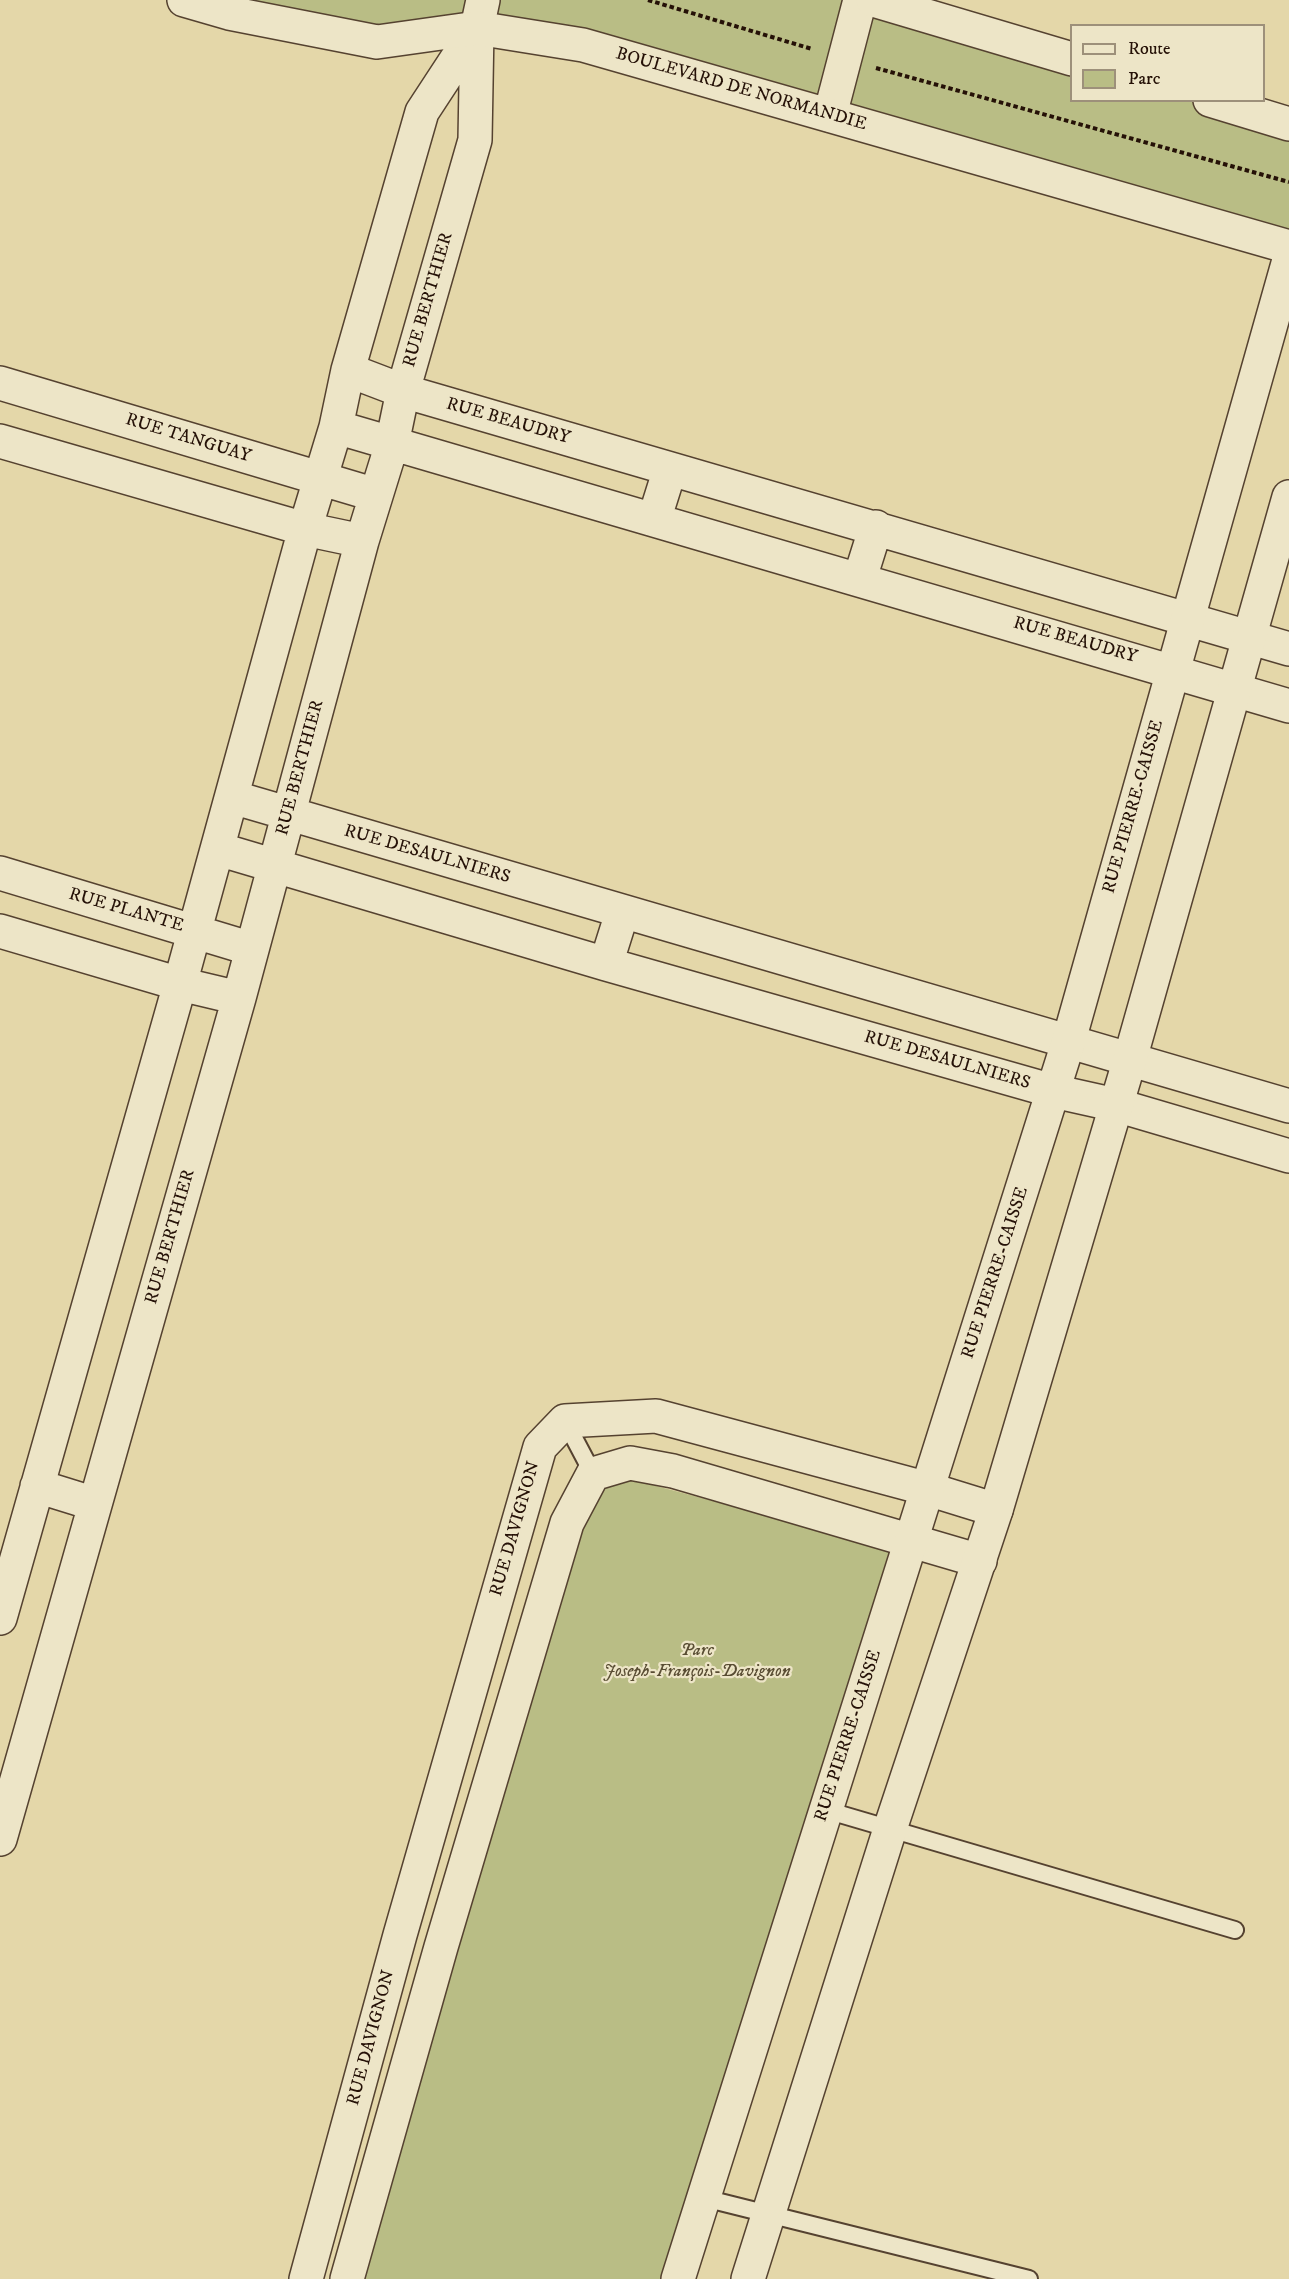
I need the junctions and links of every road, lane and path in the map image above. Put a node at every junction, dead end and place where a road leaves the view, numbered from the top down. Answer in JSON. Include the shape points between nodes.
{"nodes":[{"id":1,"x":183,"y":0,"type":"edge"},
{"id":2,"x":648,"y":0,"type":"edge"},
{"id":3,"x":860,"y":0,"type":"edge"},
{"id":4,"x":873,"y":0,"type":"edge"},
{"id":5,"x":480,"y":14,"type":"edge"},
{"id":6,"x":844,"y":59,"type":"junction"},
{"id":7,"x":1070,"y":59,"type":"edge"},
{"id":8,"x":1217,"y":102,"type":"edge"},
{"id":9,"x":830,"y":116,"type":"junction"},
{"id":10,"x":1289,"y":124,"type":"edge"},
{"id":11,"x":1289,"y":183,"type":"edge"},
{"id":12,"x":1289,"y":247,"type":"edge"},
{"id":13,"x":1289,"y":260,"type":"edge"},
{"id":14,"x":348,"y":370,"type":"junction"},
{"id":15,"x":0,"y":383,"type":"edge"},
{"id":16,"x":403,"y":391,"type":"junction"},
{"id":17,"x":336,"y":427,"type":"junction"},
{"id":18,"x":0,"y":441,"type":"edge"},
{"id":19,"x":392,"y":444,"type":"junction"},
{"id":20,"x":670,"y":469,"type":"junction"},
{"id":21,"x":320,"y":478,"type":"junction"},
{"id":22,"x":376,"y":495,"type":"junction"},
{"id":23,"x":1289,"y":497,"type":"edge"},
{"id":24,"x":654,"y":520,"type":"junction"},
{"id":25,"x":876,"y":527,"type":"junction"},
{"id":26,"x":305,"y":529,"type":"junction"},
{"id":27,"x":362,"y":541,"type":"junction"},
{"id":28,"x":860,"y":578,"type":"junction"},
{"id":29,"x":1188,"y":618,"type":"junction"},
{"id":30,"x":1250,"y":637,"type":"junction"},
{"id":31,"x":1289,"y":649,"type":"edge"},
{"id":32,"x":1173,"y":670,"type":"junction"},
{"id":33,"x":1234,"y":688,"type":"junction"},
{"id":34,"x":1289,"y":705,"type":"edge"},
{"id":35,"x":232,"y":797,"type":"junction"},
{"id":36,"x":288,"y":815,"type":"junction"},
{"id":37,"x":218,"y":849,"type":"junction"},
{"id":38,"x":275,"y":866,"type":"junction"},
{"id":39,"x":0,"y":873,"type":"edge"},
{"id":40,"x":622,"y":913,"type":"junction"},
{"id":41,"x":0,"y":931,"type":"edge"},
{"id":42,"x":194,"y":931,"type":"junction"},
{"id":43,"x":252,"y":949,"type":"junction"},
{"id":44,"x":606,"y":964,"type":"junction"},
{"id":45,"x":180,"y":984,"type":"junction"},
{"id":46,"x":239,"y":998,"type":"junction"},
{"id":47,"x":1069,"y":1040,"type":"junction"},
{"id":48,"x":1130,"y":1059,"type":"junction"},
{"id":49,"x":1053,"y":1091,"type":"junction"},
{"id":50,"x":1116,"y":1105,"type":"junction"},
{"id":51,"x":1289,"y":1106,"type":"edge"},
{"id":52,"x":1289,"y":1156,"type":"edge"},
{"id":53,"x":565,"y":1421,"type":"junction"},
{"id":54,"x":593,"y":1474,"type":"junction"},
{"id":55,"x":38,"y":1486,"type":"junction"},
{"id":56,"x":928,"y":1489,"type":"junction"},
{"id":57,"x":95,"y":1504,"type":"junction"},
{"id":58,"x":996,"y":1510,"type":"junction"},
{"id":59,"x":912,"y":1540,"type":"junction"},
{"id":60,"x":980,"y":1561,"type":"junction"},
{"id":61,"x":0,"y":1618,"type":"edge"},
{"id":62,"x":8,"y":1778,"type":"edge"},
{"id":63,"x":826,"y":1810,"type":"junction"},
{"id":64,"x":891,"y":1829,"type":"junction"},
{"id":65,"x":0,"y":1839,"type":"edge"},
{"id":66,"x":1235,"y":1930,"type":"dead end"},
{"id":67,"x":400,"y":1935,"type":"junction"},
{"id":68,"x":441,"y":1947,"type":"junction"},
{"id":69,"x":343,"y":2141,"type":"junction"},
{"id":70,"x":383,"y":2151,"type":"junction"},
{"id":71,"x":704,"y":2198,"type":"junction"},
{"id":72,"x":768,"y":2214,"type":"junction"},
{"id":73,"x":306,"y":2279,"type":"edge"},
{"id":74,"x":347,"y":2279,"type":"edge"},
{"id":75,"x":678,"y":2279,"type":"edge"},
{"id":76,"x":748,"y":2279,"type":"edge"},
{"id":77,"x":1029,"y":2279,"type":"edge"}],
"edges":[{"from":1,"to":5,"type":"street","name":"BOULEVARD DE NORMANDIE","via":[[377,42]]},
{"from":2,"to":6,"type":"path"},
{"from":3,"to":6,"type":"street"},
{"from":4,"to":7,"type":"street"},
{"from":5,"to":9,"type":"street","name":"BOULEVARD DE NORMANDIE"},
{"from":5,"to":14,"type":"street","via":[[422,112]]},
{"from":5,"to":16,"type":"street","name":"RUE BERTHIER","via":[[476,140]]},
{"from":6,"to":9,"type":"street"},
{"from":6,"to":11,"type":"path"},
{"from":8,"to":10,"type":"street"},
{"from":9,"to":12,"type":"street","name":"BOULEVARD DE NORMANDIE"},
{"from":13,"to":29,"type":"street","name":"RUE PIERRE-CAISSE"},
{"from":14,"to":16,"type":"street","name":"RUE BEAUDRY"},
{"from":14,"to":17,"type":"street"},
{"from":15,"to":21,"type":"street","name":"RUE TANGUAY"},
{"from":16,"to":19,"type":"street","name":"RUE BERTHIER"},
{"from":16,"to":20,"type":"street","name":"RUE BEAUDRY"},
{"from":17,"to":19,"type":"street","name":"RUE BEAUDRY"},
{"from":17,"to":21,"type":"street"},
{"from":18,"to":26,"type":"street"},
{"from":19,"to":22,"type":"street","name":"RUE BERTHIER"},
{"from":19,"to":24,"type":"street","name":"RUE BEAUDRY"},
{"from":20,"to":24,"type":"street"},
{"from":20,"to":25,"type":"street","name":"RUE BEAUDRY"},
{"from":21,"to":22,"type":"street","name":"RUE TANGUAY"},
{"from":21,"to":26,"type":"street"},
{"from":22,"to":27,"type":"street","name":"RUE BERTHIER"},
{"from":23,"to":30,"type":"street"},
{"from":24,"to":28,"type":"street","name":"RUE BEAUDRY"},
{"from":25,"to":28,"type":"street"},
{"from":25,"to":29,"type":"street","name":"RUE BEAUDRY"},
{"from":26,"to":27,"type":"street"},
{"from":26,"to":35,"type":"street"},
{"from":27,"to":36,"type":"street","name":"RUE BERTHIER"},
{"from":28,"to":32,"type":"street","name":"RUE BEAUDRY"},
{"from":29,"to":30,"type":"street","name":"RUE BEAUDRY"},
{"from":29,"to":32,"type":"street","name":"RUE PIERRE-CAISSE"},
{"from":30,"to":31,"type":"street","name":"RUE BEAUDRY"},
{"from":30,"to":33,"type":"street"},
{"from":32,"to":33,"type":"street","name":"RUE BEAUDRY"},
{"from":32,"to":47,"type":"street","name":"RUE PIERRE-CAISSE"},
{"from":33,"to":34,"type":"street","name":"RUE BEAUDRY"},
{"from":33,"to":48,"type":"street"},
{"from":35,"to":36,"type":"street","name":"RUE DESAULNIERS"},
{"from":35,"to":37,"type":"street"},
{"from":36,"to":38,"type":"street","name":"RUE BERTHIER"},
{"from":36,"to":40,"type":"street","name":"RUE DESAULNIERS"},
{"from":37,"to":38,"type":"street","name":"RUE DESAULNIERS"},
{"from":37,"to":42,"type":"street"},
{"from":38,"to":43,"type":"street","name":"RUE BERTHIER"},
{"from":38,"to":44,"type":"street","name":"RUE DESAULNIERS"},
{"from":39,"to":42,"type":"street","name":"RUE PLANTE"},
{"from":40,"to":44,"type":"street"},
{"from":40,"to":47,"type":"street","name":"RUE DESAULNIERS"},
{"from":41,"to":45,"type":"street"},
{"from":42,"to":43,"type":"street","name":"RUE PLANTE"},
{"from":42,"to":45,"type":"street"},
{"from":43,"to":46,"type":"street","name":"RUE BERTHIER"},
{"from":44,"to":49,"type":"street","name":"RUE DESAULNIERS"},
{"from":45,"to":46,"type":"street"},
{"from":45,"to":55,"type":"street"},
{"from":46,"to":57,"type":"street","name":"RUE BERTHIER"},
{"from":47,"to":48,"type":"street","name":"RUE DESAULNIERS"},
{"from":47,"to":49,"type":"street","name":"RUE PIERRE-CAISSE"},
{"from":48,"to":50,"type":"street"},
{"from":48,"to":51,"type":"street","name":"RUE DESAULNIERS"},
{"from":49,"to":50,"type":"street","name":"RUE DESAULNIERS"},
{"from":49,"to":56,"type":"street","name":"RUE PIERRE-CAISSE"},
{"from":50,"to":52,"type":"street","name":"RUE DESAULNIERS"},
{"from":50,"to":58,"type":"street"},
{"from":53,"to":54,"type":"lane"},
{"from":53,"to":56,"type":"street","via":[[656,1416]]},
{"from":53,"to":67,"type":"street","name":"RUE DAVIGNON","via":[[540,1447]]},
{"from":54,"to":59,"type":"street","via":[[630,1463],[673,1471]]},
{"from":54,"to":68,"type":"street","via":[[567,1523]]},
{"from":55,"to":57,"type":"street"},
{"from":55,"to":61,"type":"street"},
{"from":56,"to":58,"type":"street"},
{"from":56,"to":59,"type":"street","name":"RUE PIERRE-CAISSE"},
{"from":57,"to":62,"type":"street","name":"RUE BERTHIER"},
{"from":58,"to":60,"type":"street"},
{"from":59,"to":60,"type":"street"},
{"from":59,"to":63,"type":"street","name":"RUE PIERRE-CAISSE"},
{"from":60,"to":64,"type":"street"},
{"from":62,"to":65,"type":"street","name":"RUE BERTHIER"},
{"from":63,"to":64,"type":"lane"},
{"from":63,"to":71,"type":"street","name":"RUE PIERRE-CAISSE"},
{"from":64,"to":66,"type":"lane"},
{"from":64,"to":72,"type":"street"},
{"from":67,"to":68,"type":"street"},
{"from":67,"to":69,"type":"street","name":"RUE DAVIGNON"},
{"from":68,"to":70,"type":"street"},
{"from":69,"to":70,"type":"street"},
{"from":69,"to":73,"type":"street","name":"RUE DAVIGNON"},
{"from":70,"to":74,"type":"street"},
{"from":71,"to":72,"type":"lane"},
{"from":71,"to":75,"type":"street","name":"RUE PIERRE-CAISSE"},
{"from":72,"to":76,"type":"street"},
{"from":72,"to":77,"type":"lane"}]}
